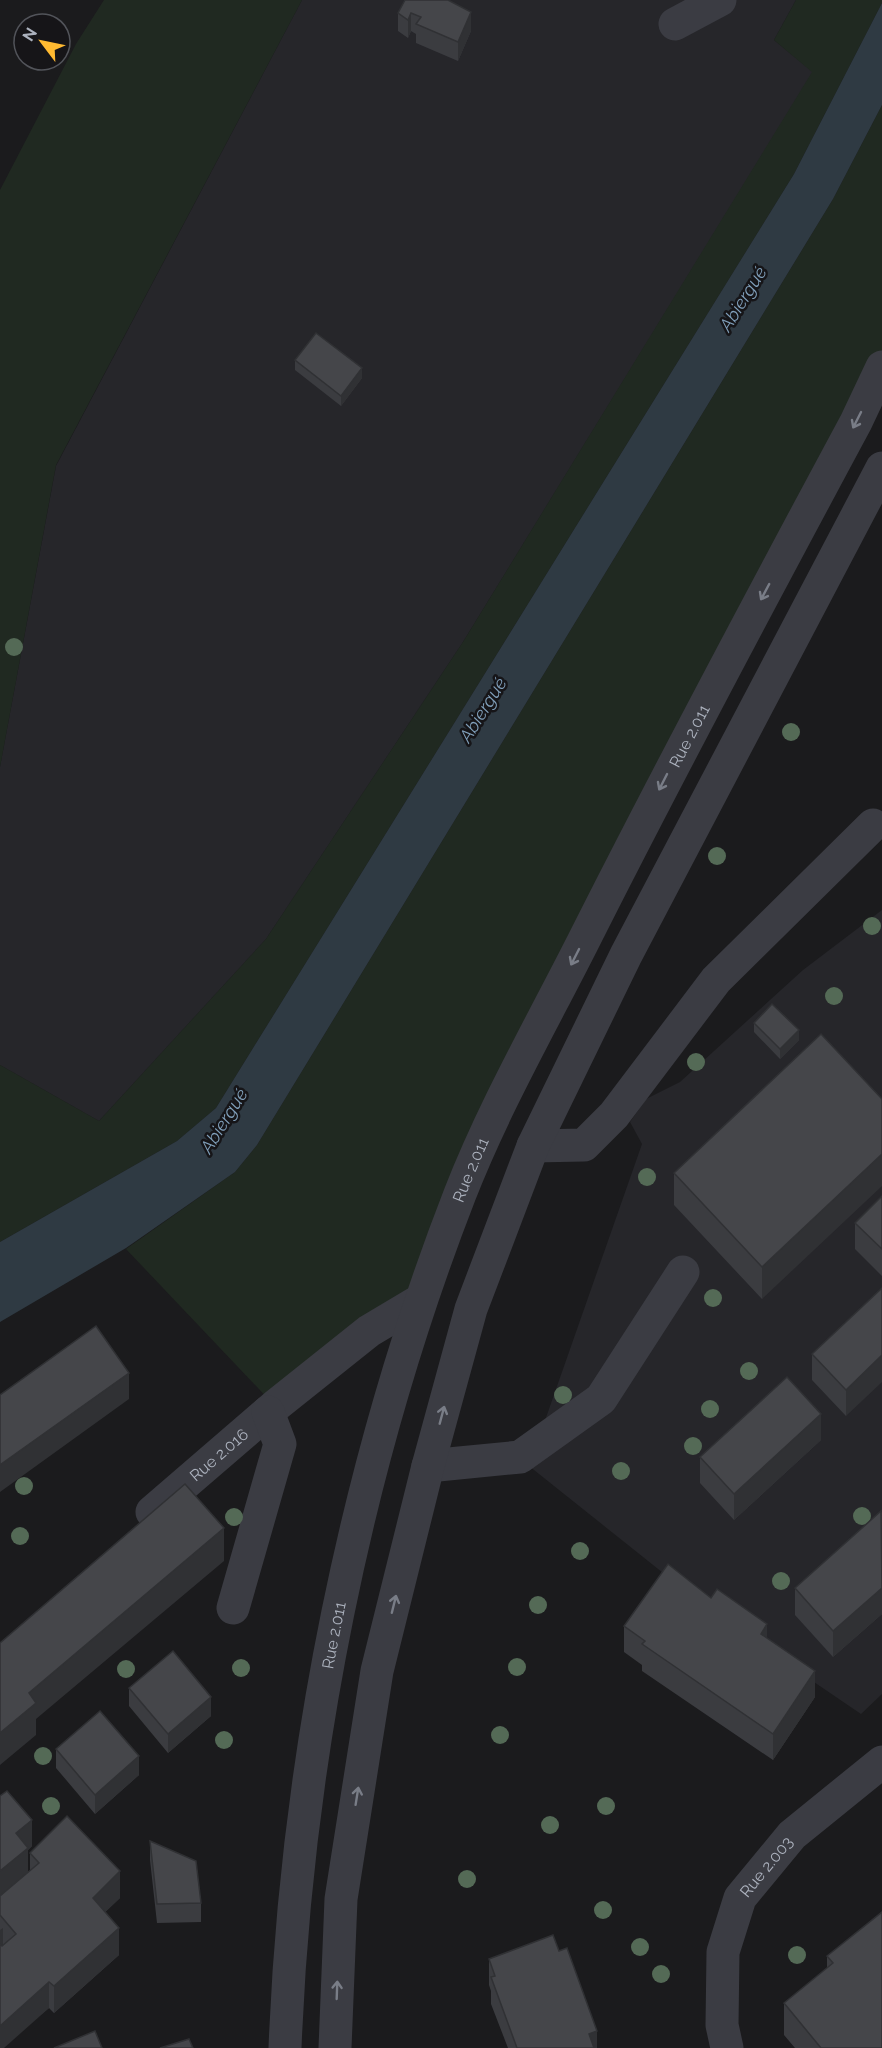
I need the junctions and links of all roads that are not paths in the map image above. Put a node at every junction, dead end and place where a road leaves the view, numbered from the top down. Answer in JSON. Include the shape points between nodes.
{"nodes":[{"id":1,"x":720,"y":0,"type":"edge"},
{"id":2,"x":675,"y":24,"type":"dead end"},
{"id":3,"x":882,"y":367,"type":"edge"},
{"id":4,"x":882,"y":468,"type":"edge"},
{"id":5,"x":873,"y":825,"type":"dead end"},
{"id":6,"x":532,"y":1146,"type":"junction"},
{"id":7,"x":683,"y":1272,"type":"dead end"},
{"id":8,"x":421,"y":1300,"type":"junction"},
{"id":9,"x":268,"y":1412,"type":"junction"},
{"id":10,"x":428,"y":1466,"type":"junction"},
{"id":11,"x":125,"y":1536,"type":"edge"},
{"id":12,"x":233,"y":1608,"type":"dead end"},
{"id":13,"x":882,"y":1762,"type":"edge"},
{"id":14,"x":285,"y":2048,"type":"edge"},
{"id":15,"x":335,"y":2048,"type":"edge"},
{"id":16,"x":727,"y":2048,"type":"edge"}],
"edges":[{"from":1,"to":2,"type":"street"},
{"from":3,"to":8,"type":"street","name":"Rue 2.011","one_way":true,"via":[[670,769],[514,1078],[462,1190]]},
{"from":4,"to":6,"type":"street","via":[[626,955]]},
{"from":5,"to":6,"type":"street","via":[[716,980],[614,1115],[584,1144]]},
{"from":10,"to":6,"type":"street","one_way":true,"via":[[471,1308]]},
{"from":7,"to":10,"type":"street","via":[[601,1399],[520,1457]]},
{"from":8,"to":9,"type":"street","name":"Rue 2.016","via":[[369,1331]]},
{"from":8,"to":14,"type":"street","name":"Rue 2.011","via":[[376,1447],[328,1663],[293,1900]]},
{"from":9,"to":11,"type":"street","name":"Rue 2.016"},
{"from":9,"to":12,"type":"street","via":[[280,1444]]},
{"from":15,"to":10,"type":"street","one_way":true,"via":[[341,1899],[377,1671]]},
{"from":13,"to":16,"type":"street","name":"Rue 2.003","via":[[792,1835],[740,1898],[723,1952],[722,2025]]}]}
